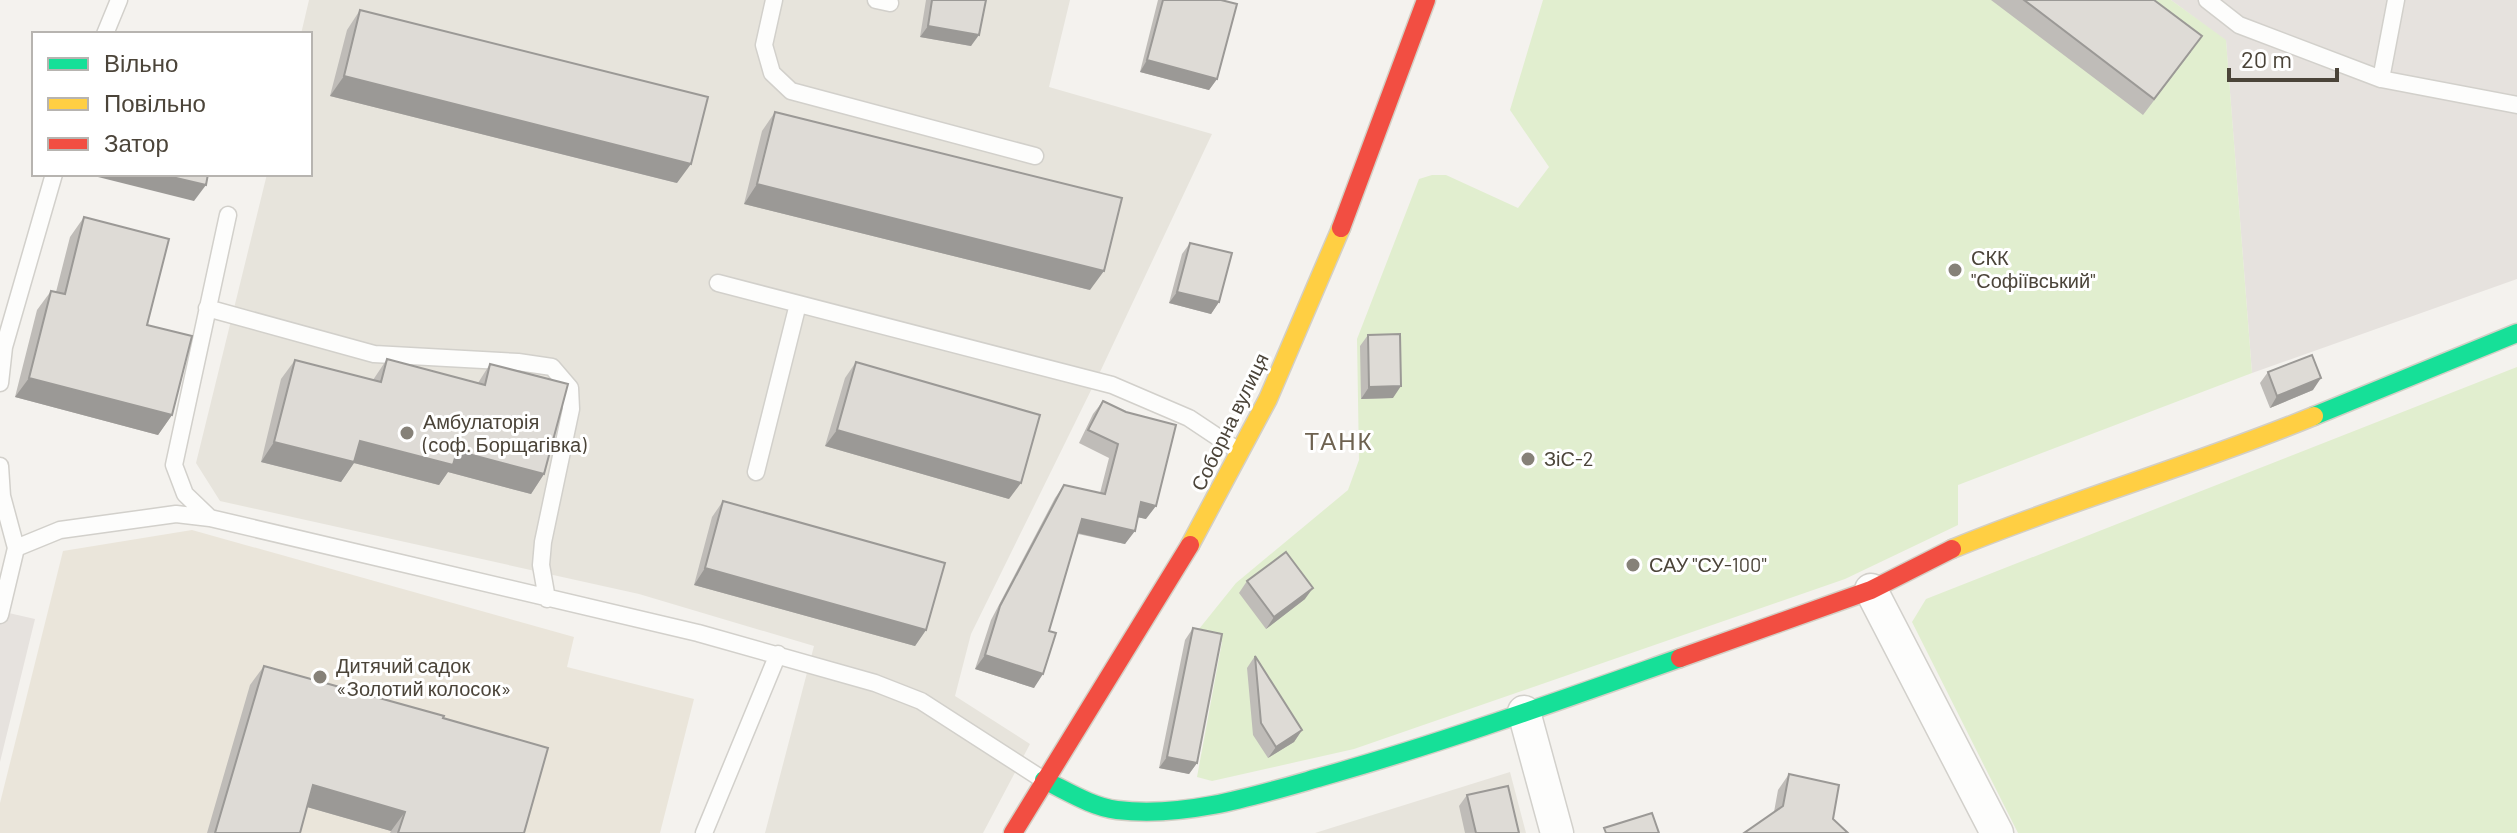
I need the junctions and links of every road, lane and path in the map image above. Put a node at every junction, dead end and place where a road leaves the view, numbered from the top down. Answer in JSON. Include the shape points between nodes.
{"nodes":[{"id":1,"x":119,"y":0,"type":"edge"},
{"id":2,"x":774,"y":0,"type":"edge"},
{"id":3,"x":1426,"y":0,"type":"edge"},
{"id":4,"x":2207,"y":0,"type":"edge"},
{"id":5,"x":2396,"y":0,"type":"edge"},
{"id":6,"x":106,"y":32,"type":"edge"},
{"id":7,"x":2381,"y":79,"type":"junction"},
{"id":8,"x":2517,"y":105,"type":"edge"},
{"id":9,"x":1035,"y":156,"type":"dead end"},
{"id":10,"x":53,"y":176,"type":"edge"},
{"id":11,"x":228,"y":215,"type":"dead end"},
{"id":12,"x":718,"y":283,"type":"dead end"},
{"id":13,"x":798,"y":304,"type":"junction"},
{"id":14,"x":207,"y":308,"type":"junction"},
{"id":15,"x":2517,"y":333,"type":"edge"},
{"id":16,"x":0,"y":383,"type":"edge"},
{"id":17,"x":1241,"y":453,"type":"junction"},
{"id":18,"x":0,"y":466,"type":"edge"},
{"id":19,"x":756,"y":472,"type":"dead end"},
{"id":20,"x":210,"y":518,"type":"junction"},
{"id":21,"x":16,"y":548,"type":"junction"},
{"id":22,"x":1871,"y":590,"type":"junction"},
{"id":23,"x":547,"y":599,"type":"junction"},
{"id":24,"x":0,"y":615,"type":"edge"},
{"id":25,"x":778,"y":654,"type":"junction"},
{"id":26,"x":1524,"y":712,"type":"junction"},
{"id":27,"x":1044,"y":780,"type":"junction"},
{"id":28,"x":704,"y":833,"type":"edge"},
{"id":29,"x":1013,"y":833,"type":"edge"},
{"id":30,"x":1557,"y":833,"type":"edge"},
{"id":31,"x":1997,"y":833,"type":"edge"}],
"edges":[{"from":1,"to":6,"type":"lane"},
{"from":2,"to":9,"type":"lane","via":[[764,45],[772,73],[791,91]]},
{"from":3,"to":17,"type":"street","name":"Соборна вулиця","via":[[1354,195]]},
{"from":4,"to":7,"type":"lane","via":[[2239,25]]},
{"from":5,"to":7,"type":"lane"},
{"from":7,"to":8,"type":"lane"},
{"from":10,"to":16,"type":"lane","via":[[4,347]]},
{"from":11,"to":14,"type":"lane"},
{"from":12,"to":13,"type":"lane"},
{"from":13,"to":17,"type":"lane","via":[[1112,385],[1189,418]]},
{"from":13,"to":19,"type":"lane"},
{"from":14,"to":20,"type":"lane","via":[[174,465],[185,494]]},
{"from":14,"to":23,"type":"lane","via":[[374,354],[552,367],[570,388],[571,409],[543,542]]},
{"from":15,"to":22,"type":"street","via":[[2254,441],[2016,523]]},
{"from":17,"to":27,"type":"street","name":"Соборна вулиця"},
{"from":18,"to":21,"type":"lane"},
{"from":20,"to":21,"type":"lane","via":[[176,514],[60,530]]},
{"from":20,"to":23,"type":"lane"},
{"from":21,"to":24,"type":"lane"},
{"from":22,"to":26,"type":"street"},
{"from":22,"to":31,"type":"street"},
{"from":23,"to":25,"type":"lane"},
{"from":25,"to":27,"type":"lane","via":[[921,701]]},
{"from":25,"to":28,"type":"lane"},
{"from":26,"to":27,"type":"street","via":[[1372,763],[1190,809],[1113,810]]},
{"from":26,"to":30,"type":"street"},
{"from":27,"to":29,"type":"street","name":"Соборна вулиця"}]}
